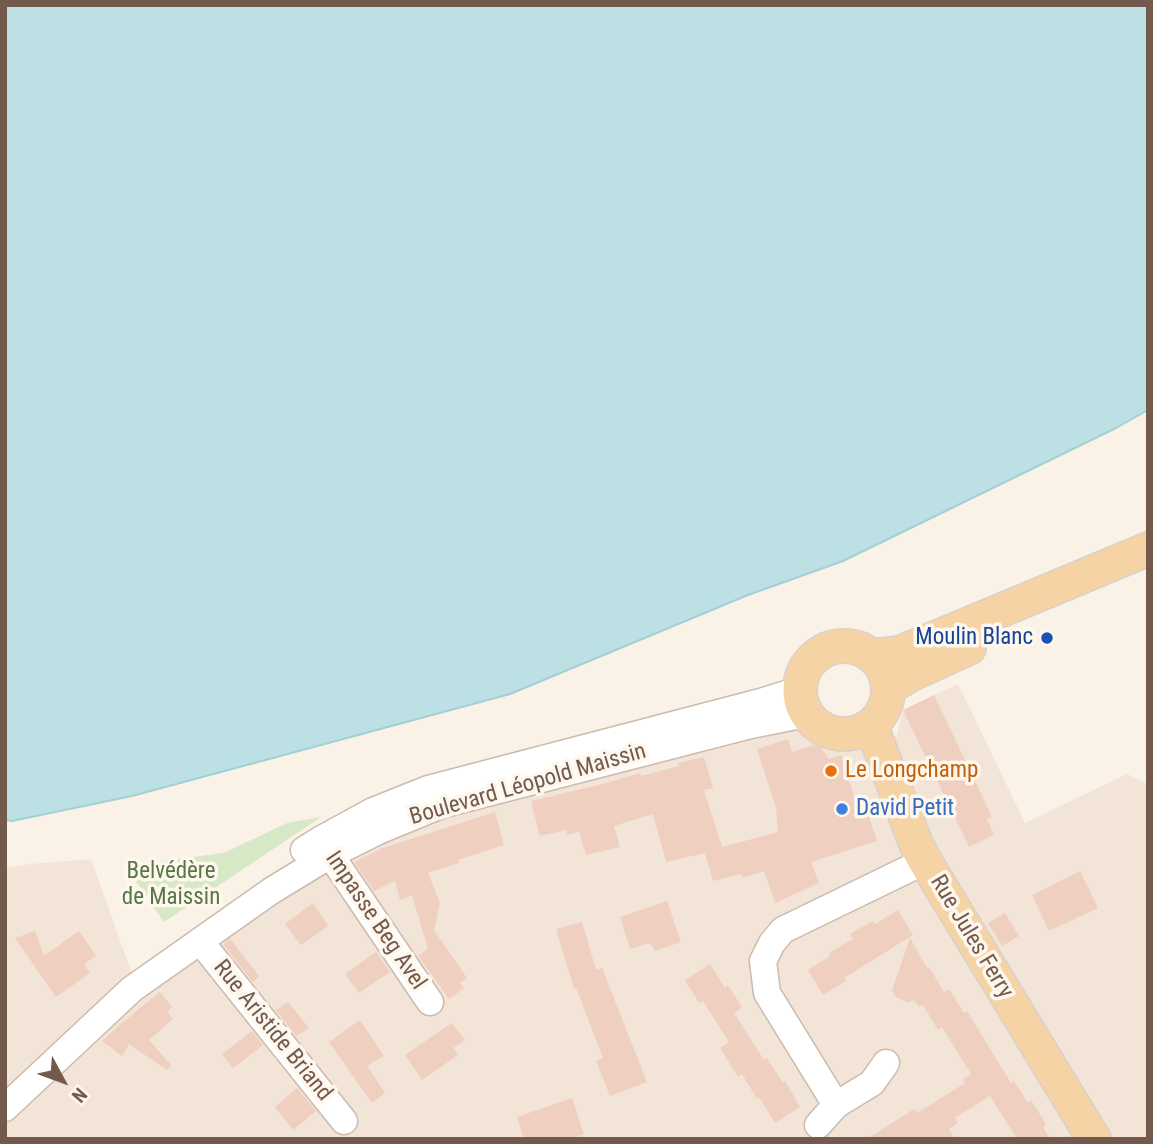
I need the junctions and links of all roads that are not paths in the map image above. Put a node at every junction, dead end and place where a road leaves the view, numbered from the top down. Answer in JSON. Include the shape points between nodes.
{"nodes":[{"id":1,"x":1148,"y":549,"type":"edge"},
{"id":2,"x":1148,"y":569,"type":"edge"},
{"id":3,"x":873,"y":656,"type":"junction"},
{"id":4,"x":888,"y":688,"type":"junction"},
{"id":5,"x":803,"y":702,"type":"junction"},
{"id":6,"x":871,"y":725,"type":"junction"},
{"id":7,"x":325,"y":847,"type":"junction"},
{"id":8,"x":925,"y":861,"type":"junction"},
{"id":9,"x":200,"y":941,"type":"junction"},
{"id":10,"x":430,"y":1002,"type":"dead end"},
{"id":11,"x":886,"y":1063,"type":"dead end"},
{"id":12,"x":5,"y":1084,"type":"edge"},
{"id":13,"x":836,"y":1105,"type":"junction"},
{"id":14,"x":5,"y":1108,"type":"edge"},
{"id":15,"x":344,"y":1121,"type":"dead end"},
{"id":16,"x":818,"y":1125,"type":"dead end"},
{"id":17,"x":1094,"y":1139,"type":"edge"}],
"edges":[{"from":1,"to":3,"type":"main road","via":[[899,653]]},
{"from":2,"to":4,"type":"main road"},
{"from":3,"to":4,"type":"main road","via":[[884,671]]},
{"from":3,"to":5,"type":"main road","via":[[849,646],[820,652],[800,678]]},
{"from":4,"to":6,"type":"main road","via":[[884,709]]},
{"from":5,"to":6,"type":"main road","via":[[814,723],[824,730],[849,734]]},
{"from":5,"to":7,"type":"street","name":"Boulevard Léopold Maissin","via":[[764,701],[428,789],[373,811]]},
{"from":6,"to":8,"type":"main road","name":"Rue Jules Ferry"},
{"from":7,"to":9,"type":"street","name":"Boulevard Léopold Maissin"},
{"from":7,"to":10,"type":"street","name":"Impasse Beg Avel"},
{"from":7,"to":12,"type":"street","name":"Boulevard Léopold Maissin","via":[[188,927],[122,976]]},
{"from":8,"to":13,"type":"street","via":[[783,930],[763,961],[767,993]]},
{"from":8,"to":17,"type":"main road","name":"Rue Jules Ferry"},
{"from":9,"to":14,"type":"street","name":"Boulevard Léopold Maissin","via":[[132,989]]},
{"from":9,"to":15,"type":"street","name":"Rue Aristide Briand"},
{"from":11,"to":13,"type":"street","via":[[872,1083]]},
{"from":13,"to":16,"type":"street"}]}
